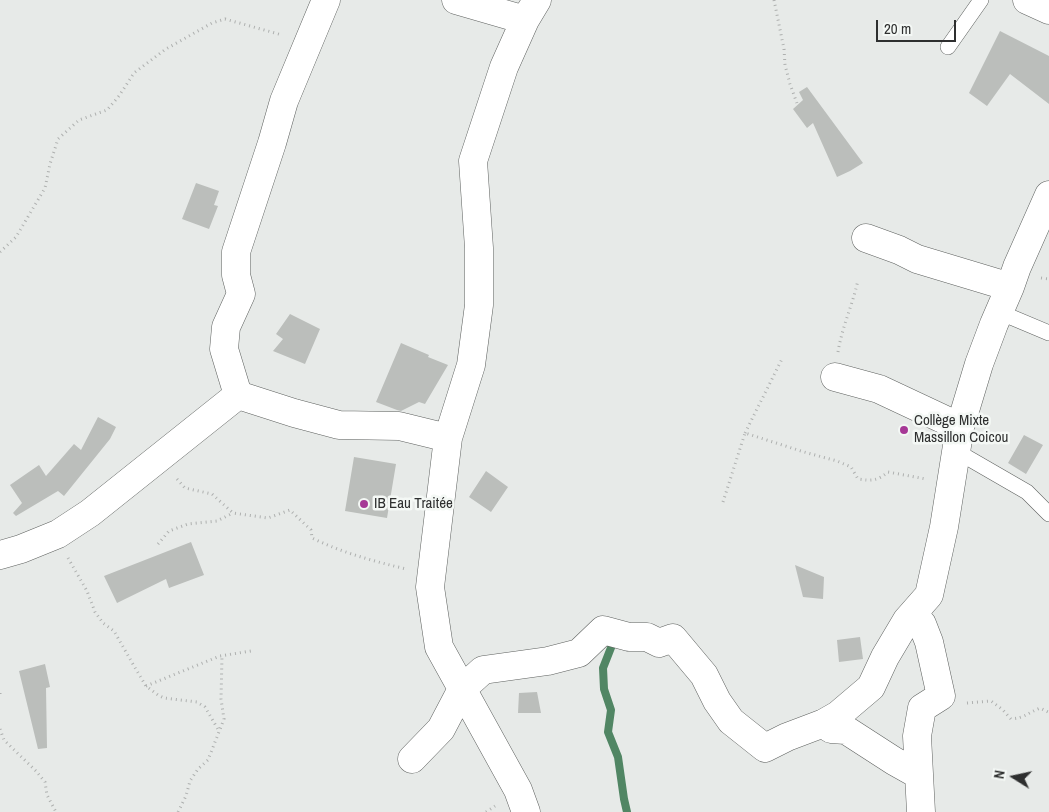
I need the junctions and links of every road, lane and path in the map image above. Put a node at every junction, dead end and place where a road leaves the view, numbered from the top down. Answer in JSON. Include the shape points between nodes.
{"nodes":[{"id":1,"x":326,"y":0,"type":"edge"},
{"id":2,"x":456,"y":0,"type":"edge"},
{"id":3,"x":774,"y":0,"type":"edge"},
{"id":4,"x":981,"y":0,"type":"edge"},
{"id":5,"x":1027,"y":0,"type":"edge"},
{"id":6,"x":531,"y":10,"type":"edge"},
{"id":7,"x":1049,"y":10,"type":"edge"},
{"id":8,"x":313,"y":30,"type":"junction"},
{"id":9,"x":948,"y":47,"type":"dead end"},
{"id":10,"x":798,"y":106,"type":"dead end"},
{"id":11,"x":1049,"y":196,"type":"edge"},
{"id":12,"x":866,"y":238,"type":"dead end"},
{"id":13,"x":0,"y":252,"type":"edge"},
{"id":14,"x":858,"y":280,"type":"dead end"},
{"id":15,"x":1010,"y":287,"type":"junction"},
{"id":16,"x":999,"y":312,"type":"junction"},
{"id":17,"x":1049,"y":332,"type":"edge"},
{"id":18,"x":783,"y":357,"type":"dead end"},
{"id":19,"x":835,"y":377,"type":"joint"},
{"id":20,"x":238,"y":395,"type":"junction"},
{"id":21,"x":745,"y":433,"type":"junction"},
{"id":22,"x":448,"y":438,"type":"junction"},
{"id":23,"x":958,"y":439,"type":"junction"},
{"id":24,"x":164,"y":454,"type":"junction"},
{"id":25,"x":951,"y":483,"type":"junction"},
{"id":26,"x":723,"y":502,"type":"dead end"},
{"id":27,"x":233,"y":513,"type":"junction"},
{"id":28,"x":1049,"y":514,"type":"edge"},
{"id":29,"x":58,"y":534,"type":"junction"},
{"id":30,"x":158,"y":544,"type":"dead end"},
{"id":31,"x":0,"y":555,"type":"edge"},
{"id":32,"x":432,"y":575,"type":"junction"},
{"id":33,"x":906,"y":620,"type":"junction"},
{"id":34,"x":251,"y":651,"type":"dead end"},
{"id":35,"x":222,"y":656,"type":"junction"},
{"id":36,"x":146,"y":686,"type":"junction"},
{"id":37,"x":462,"y":688,"type":"junction"},
{"id":38,"x":941,"y":696,"type":"junction"},
{"id":39,"x":1049,"y":714,"type":"edge"},
{"id":40,"x":824,"y":723,"type":"junction"},
{"id":41,"x":0,"y":729,"type":"edge"},
{"id":42,"x":219,"y":732,"type":"junction"},
{"id":43,"x":412,"y":759,"type":"dead end"},
{"id":44,"x":920,"y":775,"type":"junction"},
{"id":45,"x":56,"y":812,"type":"edge"},
{"id":46,"x":178,"y":812,"type":"edge"},
{"id":47,"x":526,"y":812,"type":"edge"},
{"id":48,"x":921,"y":812,"type":"edge"}],
"edges":[{"from":1,"to":8,"type":"street"},
{"from":2,"to":6,"type":"street"},
{"from":3,"to":10,"type":"path","via":[[790,84]]},
{"from":4,"to":9,"type":"lane"},
{"from":5,"to":7,"type":"street"},
{"from":6,"to":22,"type":"street","via":[[504,67],[473,161],[479,305],[471,365]]},
{"from":8,"to":13,"type":"path","via":[[287,36],[225,19],[166,49],[134,72],[107,110],[79,120],[58,139],[45,188],[16,236]]},
{"from":8,"to":20,"type":"street","via":[[284,101],[236,252],[236,275],[242,294],[226,327],[224,349]]},
{"from":11,"to":15,"type":"street"},
{"from":12,"to":15,"type":"street"},
{"from":14,"to":19,"type":"path","via":[[840,340]]},
{"from":15,"to":16,"type":"street"},
{"from":16,"to":17,"type":"lane"},
{"from":16,"to":23,"type":"street","via":[[979,364]]},
{"from":18,"to":21,"type":"path"},
{"from":19,"to":23,"type":"street","via":[[879,389]]},
{"from":20,"to":22,"type":"street","via":[[339,425],[400,426]]},
{"from":20,"to":24,"type":"street"},
{"from":21,"to":25,"type":"path","via":[[838,461],[851,468],[858,479],[879,479],[888,472]]},
{"from":21,"to":26,"type":"path"},
{"from":22,"to":32,"type":"street"},
{"from":23,"to":25,"type":"street"},
{"from":23,"to":28,"type":"lane","via":[[1027,492]]},
{"from":24,"to":27,"type":"path","via":[[174,475],[185,488],[212,494]]},
{"from":24,"to":29,"type":"street","via":[[90,513]]},
{"from":25,"to":33,"type":"street","via":[[929,596]]},
{"from":27,"to":30,"type":"path","via":[[217,521],[188,524],[169,531]]},
{"from":27,"to":32,"type":"path","via":[[268,518],[290,510],[311,530],[312,538],[334,549]]},
{"from":29,"to":31,"type":"street"},
{"from":29,"to":36,"type":"path","via":[[95,612],[114,631]]},
{"from":32,"to":37,"type":"street","via":[[430,586],[439,647]]},
{"from":33,"to":38,"type":"street","via":[[922,624]]},
{"from":33,"to":40,"type":"street","via":[[871,687]]},
{"from":34,"to":35,"type":"path"},
{"from":35,"to":36,"type":"path"},
{"from":35,"to":42,"type":"path","via":[[224,719]]},
{"from":36,"to":42,"type":"path","via":[[164,698],[197,702],[205,707]]},
{"from":37,"to":40,"type":"street","via":[[483,670],[548,662],[579,652],[603,630],[629,637],[647,637],[658,643],[673,638],[704,675],[731,721],[765,748]]},
{"from":37,"to":43,"type":"street","via":[[441,729]]},
{"from":37,"to":47,"type":"street","via":[[518,790]]},
{"from":38,"to":39,"type":"path","via":[[961,704],[991,701],[1011,719],[1022,718],[1040,708]]},
{"from":38,"to":44,"type":"street","via":[[922,708],[917,736]]},
{"from":40,"to":44,"type":"street","via":[[831,729],[846,730]]},
{"from":41,"to":45,"type":"path","via":[[4,740],[45,782],[47,795]]},
{"from":42,"to":46,"type":"path","via":[[208,760],[190,780]]},
{"from":44,"to":48,"type":"street"}]}
